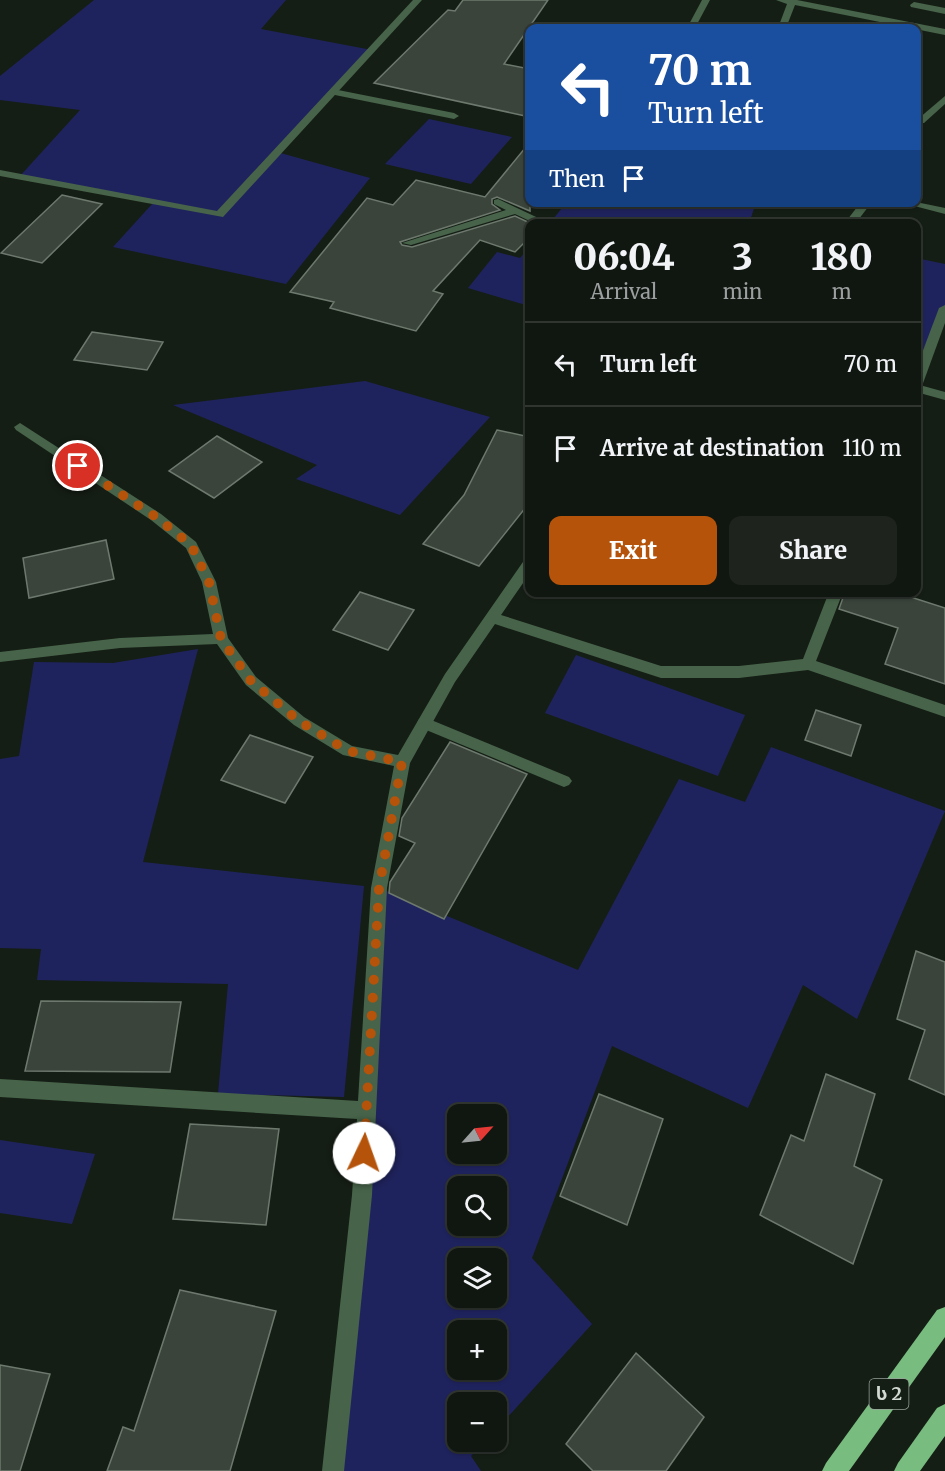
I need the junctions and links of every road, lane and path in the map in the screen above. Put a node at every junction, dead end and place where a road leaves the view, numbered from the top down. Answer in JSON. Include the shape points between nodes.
{"nodes":[{"id":1,"x":418,"y":0,"type":"edge"},
{"id":2,"x":706,"y":0,"type":"edge"},
{"id":3,"x":780,"y":0,"type":"edge"},
{"id":4,"x":792,"y":1,"type":"edge"},
{"id":5,"x":914,"y":5,"type":"dead end"},
{"id":6,"x":945,"y":11,"type":"edge"},
{"id":7,"x":693,"y":24,"type":"edge"},
{"id":8,"x":783,"y":24,"type":"edge"},
{"id":9,"x":906,"y":24,"type":"edge"},
{"id":10,"x":921,"y":27,"type":"edge"},
{"id":11,"x":945,"y":32,"type":"edge"},
{"id":12,"x":333,"y":92,"type":"junction"},
{"id":13,"x":945,"y":99,"type":"edge"},
{"id":14,"x":454,"y":116,"type":"dead end"},
{"id":15,"x":921,"y":120,"type":"dead end"},
{"id":16,"x":0,"y":172,"type":"edge"},
{"id":17,"x":498,"y":202,"type":"dead end"},
{"id":18,"x":921,"y":206,"type":"edge"},
{"id":19,"x":863,"y":207,"type":"edge"},
{"id":20,"x":516,"y":210,"type":"junction"},
{"id":21,"x":945,"y":211,"type":"edge"},
{"id":22,"x":535,"y":219,"type":"edge"},
{"id":23,"x":853,"y":219,"type":"edge"},
{"id":24,"x":407,"y":243,"type":"dead end"},
{"id":25,"x":945,"y":308,"type":"edge"},
{"id":26,"x":921,"y":373,"type":"edge"},
{"id":27,"x":921,"y":389,"type":"edge"},
{"id":28,"x":945,"y":396,"type":"edge"},
{"id":29,"x":20,"y":427,"type":"dead end"},
{"id":30,"x":525,"y":569,"type":"edge"},
{"id":31,"x":834,"y":597,"type":"edge"},
{"id":32,"x":490,"y":617,"type":"junction"},
{"id":33,"x":221,"y":639,"type":"junction"},
{"id":34,"x":0,"y":657,"type":"edge"},
{"id":35,"x":808,"y":664,"type":"junction"},
{"id":36,"x":945,"y":711,"type":"edge"},
{"id":37,"x":424,"y":723,"type":"junction"},
{"id":38,"x":402,"y":762,"type":"junction"},
{"id":39,"x":564,"y":781,"type":"dead end"},
{"id":40,"x":0,"y":1088,"type":"edge"},
{"id":41,"x":366,"y":1111,"type":"junction"},
{"id":42,"x":945,"y":1318,"type":"edge"},
{"id":43,"x":945,"y":1416,"type":"edge"},
{"id":44,"x":333,"y":1471,"type":"edge"},
{"id":45,"x":834,"y":1471,"type":"edge"},
{"id":46,"x":906,"y":1471,"type":"edge"}],
"edges":[{"from":1,"to":12,"type":"street"},
{"from":2,"to":7,"type":"street"},
{"from":3,"to":4,"type":"street"},
{"from":4,"to":8,"type":"street"},
{"from":4,"to":9,"type":"street"},
{"from":5,"to":6,"type":"street"},
{"from":10,"to":11,"type":"street"},
{"from":12,"to":14,"type":"street"},
{"from":12,"to":16,"type":"street","via":[[219,215]]},
{"from":13,"to":15,"type":"street"},
{"from":17,"to":20,"type":"street"},
{"from":18,"to":21,"type":"street"},
{"from":19,"to":23,"type":"street"},
{"from":20,"to":22,"type":"street"},
{"from":20,"to":24,"type":"street"},
{"from":25,"to":26,"type":"street"},
{"from":27,"to":28,"type":"street"},
{"from":29,"to":33,"type":"street","via":[[156,517],[191,545],[209,582]]},
{"from":30,"to":32,"type":"street"},
{"from":31,"to":35,"type":"street"},
{"from":32,"to":35,"type":"street","via":[[661,672],[739,672]]},
{"from":32,"to":37,"type":"street"},
{"from":33,"to":34,"type":"street","via":[[120,643]]},
{"from":33,"to":38,"type":"street","via":[[251,681],[299,721],[348,751]]},
{"from":35,"to":36,"type":"street"},
{"from":37,"to":38,"type":"street"},
{"from":37,"to":39,"type":"street"},
{"from":38,"to":41,"type":"street","via":[[379,888]]},
{"from":40,"to":41,"type":"street"},
{"from":41,"to":44,"type":"street","via":[[362,1195]]},
{"from":42,"to":45,"type":"highway","number":"ს 2"},
{"from":43,"to":46,"type":"highway"}]}
